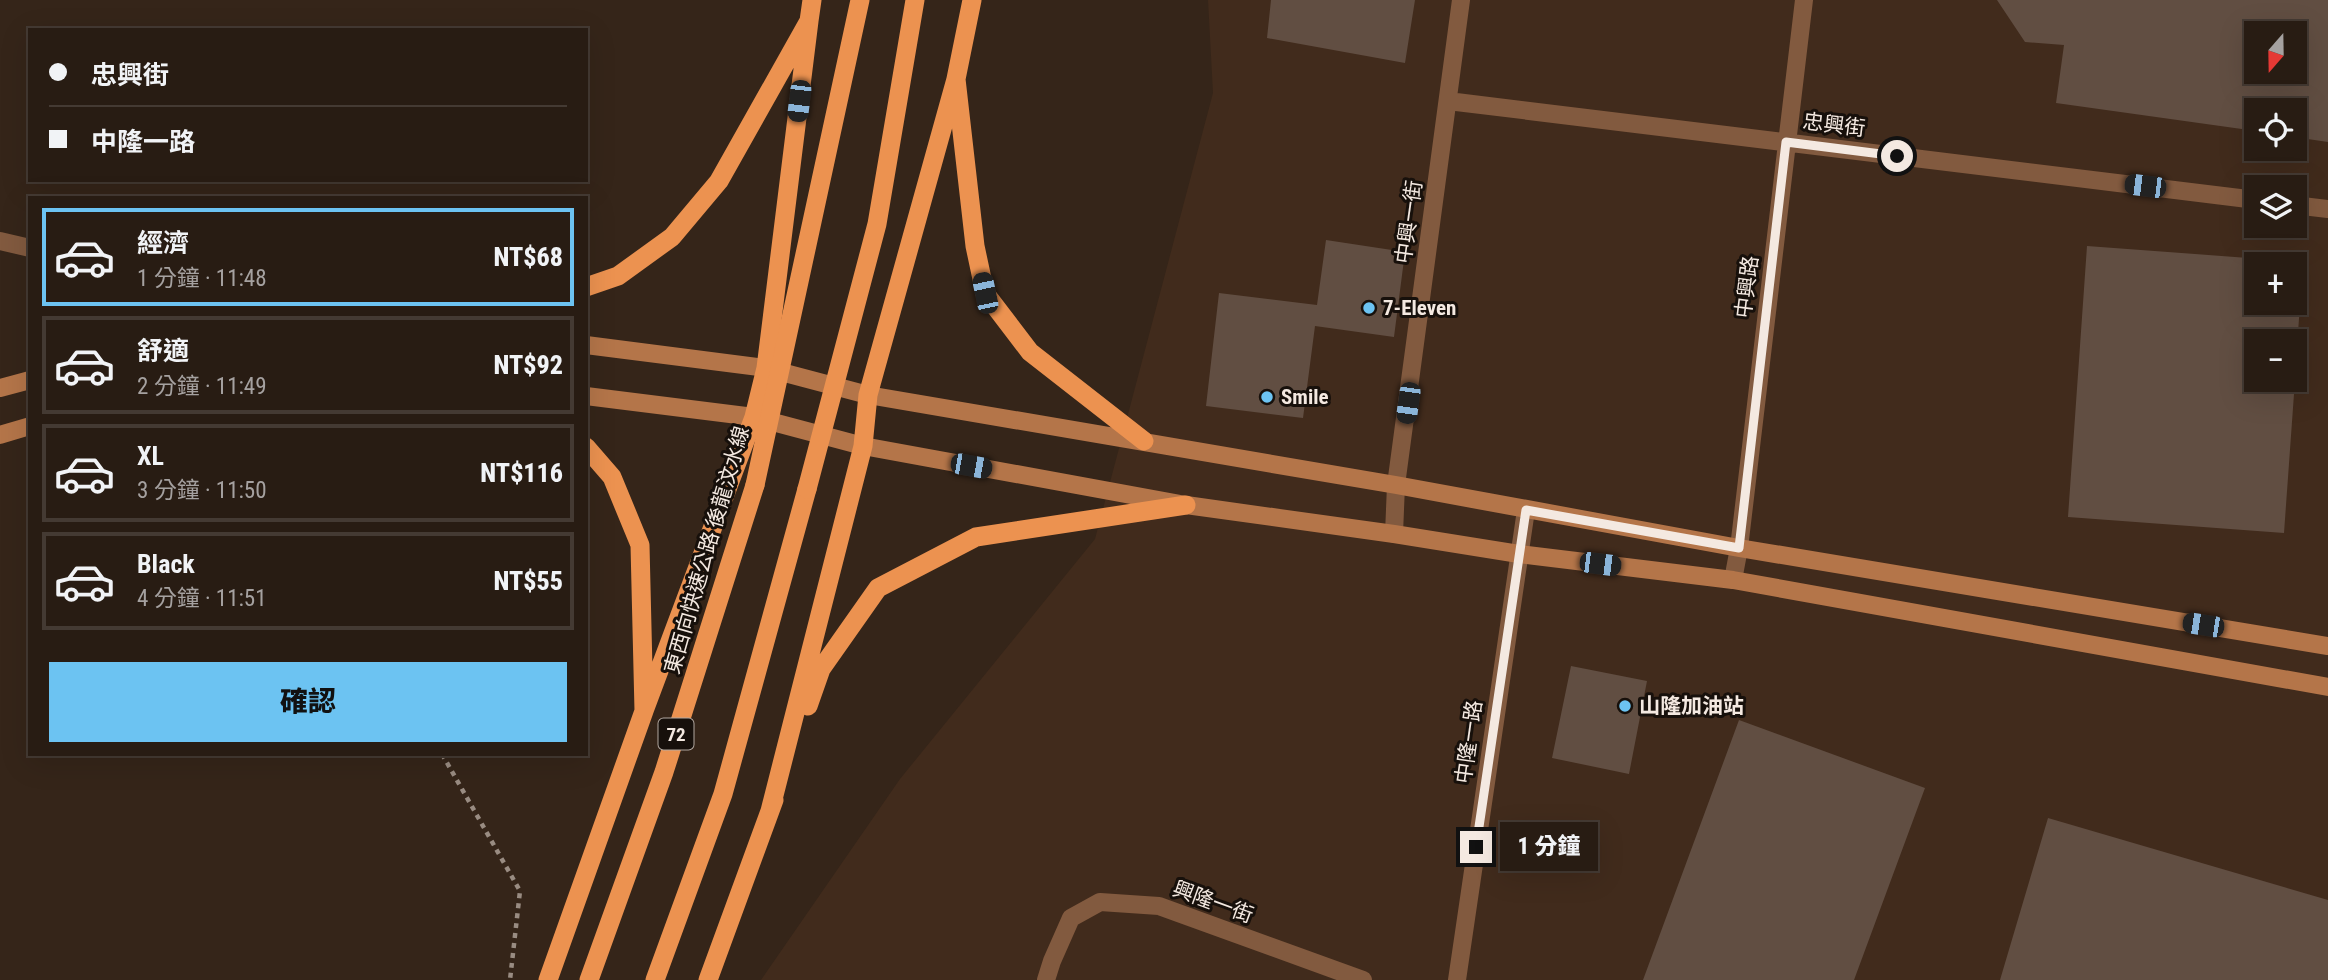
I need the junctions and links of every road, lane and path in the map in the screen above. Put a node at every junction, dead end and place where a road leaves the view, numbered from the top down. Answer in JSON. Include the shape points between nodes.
{"nodes":[{"id":1,"x":812,"y":0,"type":"edge"},
{"id":2,"x":860,"y":0,"type":"edge"},
{"id":3,"x":915,"y":0,"type":"edge"},
{"id":4,"x":972,"y":0,"type":"edge"},
{"id":5,"x":1461,"y":0,"type":"edge"},
{"id":6,"x":1804,"y":0,"type":"edge"},
{"id":7,"x":808,"y":21,"type":"junction"},
{"id":8,"x":956,"y":79,"type":"junction"},
{"id":9,"x":1448,"y":102,"type":"junction"},
{"id":10,"x":1786,"y":142,"type":"junction"},
{"id":11,"x":2244,"y":199,"type":"edge"},
{"id":12,"x":2307,"y":207,"type":"edge"},
{"id":13,"x":2328,"y":209,"type":"edge"},
{"id":14,"x":0,"y":241,"type":"edge"},
{"id":15,"x":28,"y":248,"type":"edge"},
{"id":16,"x":588,"y":286,"type":"edge"},
{"id":17,"x":588,"y":345,"type":"edge"},
{"id":18,"x":766,"y":368,"type":"junction"},
{"id":19,"x":28,"y":381,"type":"edge"},
{"id":20,"x":0,"y":388,"type":"edge"},
{"id":21,"x":868,"y":395,"type":"junction"},
{"id":22,"x":588,"y":396,"type":"edge"},
{"id":23,"x":754,"y":416,"type":"junction"},
{"id":24,"x":28,"y":427,"type":"edge"},
{"id":25,"x":0,"y":435,"type":"edge"},
{"id":26,"x":1144,"y":441,"type":"junction"},
{"id":27,"x":863,"y":446,"type":"junction"},
{"id":28,"x":588,"y":449,"type":"edge"},
{"id":29,"x":1396,"y":485,"type":"junction"},
{"id":30,"x":1186,"y":505,"type":"junction"},
{"id":31,"x":1526,"y":510,"type":"junction"},
{"id":32,"x":1394,"y":534,"type":"junction"},
{"id":33,"x":1739,"y":548,"type":"junction"},
{"id":34,"x":1519,"y":554,"type":"junction"},
{"id":35,"x":1733,"y":580,"type":"junction"},
{"id":36,"x":2328,"y":646,"type":"edge"},
{"id":37,"x":2328,"y":687,"type":"edge"},
{"id":38,"x":643,"y":711,"type":"junction"},
{"id":39,"x":443,"y":756,"type":"edge"},
{"id":40,"x":770,"y":811,"type":"junction"},
{"id":41,"x":510,"y":980,"type":"edge"},
{"id":42,"x":548,"y":980,"type":"edge"},
{"id":43,"x":589,"y":980,"type":"edge"},
{"id":44,"x":655,"y":980,"type":"edge"},
{"id":45,"x":708,"y":980,"type":"edge"},
{"id":46,"x":1046,"y":980,"type":"edge"},
{"id":47,"x":1363,"y":980,"type":"edge"},
{"id":48,"x":1457,"y":980,"type":"edge"}],
"edges":[{"from":1,"to":7,"type":"highway"},
{"from":2,"to":43,"type":"highway","name":"東西向快速公路 後龍汶水線","number":"72","bridge":true,"via":[[755,485],[664,772]]},
{"from":3,"to":44,"type":"highway","bridge":true,"via":[[877,224],[807,489],[723,794]]},
{"from":4,"to":8,"type":"highway"},
{"from":5,"to":9,"type":"street","name":"中興一街"},
{"from":6,"to":10,"type":"street","name":"中興路"},
{"from":7,"to":16,"type":"highway","via":[[712,190],[672,237],[618,276]]},
{"from":7,"to":18,"type":"highway"},
{"from":8,"to":21,"type":"highway"},
{"from":8,"to":26,"type":"highway","via":[[975,246],[985,293],[1030,352]]},
{"from":9,"to":10,"type":"street","name":"忠興街"},
{"from":9,"to":29,"type":"street","name":"中興一街"},
{"from":10,"to":11,"type":"street","name":"忠興街"},
{"from":10,"to":33,"type":"street","name":"中興路"},
{"from":12,"to":13,"type":"street"},
{"from":14,"to":15,"type":"street"},
{"from":17,"to":18,"type":"main road"},
{"from":18,"to":21,"type":"main road"},
{"from":18,"to":23,"type":"highway"},
{"from":19,"to":20,"type":"main road"},
{"from":21,"to":26,"type":"main road"},
{"from":21,"to":27,"type":"highway"},
{"from":22,"to":23,"type":"main road"},
{"from":23,"to":27,"type":"main road"},
{"from":23,"to":38,"type":"highway"},
{"from":24,"to":25,"type":"main road"},
{"from":26,"to":29,"type":"main road"},
{"from":27,"to":30,"type":"main road"},
{"from":27,"to":40,"type":"highway"},
{"from":28,"to":38,"type":"highway","via":[[612,477],[640,545]]},
{"from":29,"to":31,"type":"main road"},
{"from":29,"to":32,"type":"street","name":"中興一街"},
{"from":30,"to":32,"type":"main road"},
{"from":30,"to":40,"type":"highway","via":[[976,537],[878,588],[821,669]]},
{"from":31,"to":33,"type":"main road"},
{"from":31,"to":34,"type":"street","name":"中隆一路"},
{"from":32,"to":34,"type":"main road"},
{"from":33,"to":35,"type":"street","name":"中興路"},
{"from":33,"to":36,"type":"main road"},
{"from":34,"to":35,"type":"main road"},
{"from":34,"to":48,"type":"street","name":"中隆一路"},
{"from":35,"to":37,"type":"main road"},
{"from":38,"to":42,"type":"highway"},
{"from":39,"to":41,"type":"path","via":[[520,891]]},
{"from":40,"to":45,"type":"highway"},
{"from":46,"to":47,"type":"street","name":"興隆一街","via":[[1071,918],[1100,902],[1159,906]]}]}
